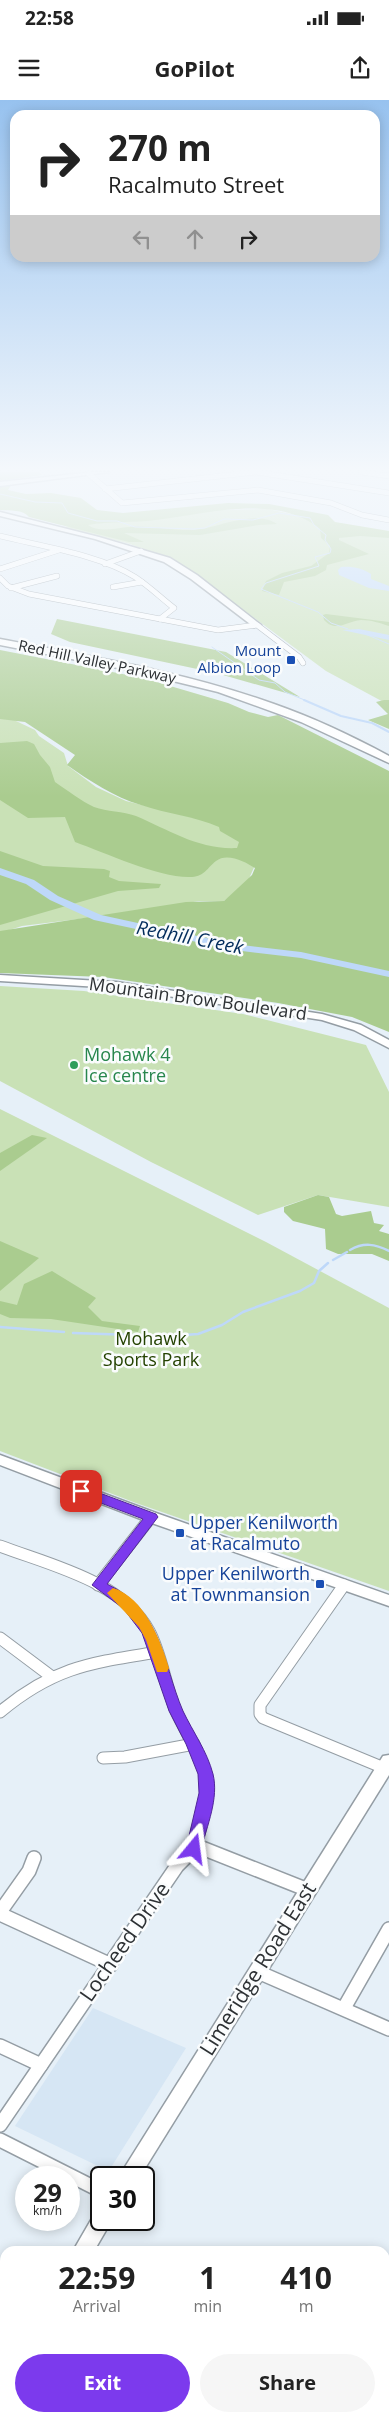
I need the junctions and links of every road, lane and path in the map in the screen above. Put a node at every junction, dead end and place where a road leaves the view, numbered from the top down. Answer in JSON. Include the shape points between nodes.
{"nodes":[{"id":1,"x":3,"y":580,"type":"edge"},
{"id":2,"x":40,"y":580,"type":"edge"},
{"id":3,"x":197,"y":580,"type":"edge"},
{"id":4,"x":142,"y":582,"type":"joint"},
{"id":5,"x":113,"y":587,"type":"dead end"},
{"id":6,"x":11,"y":588,"type":"junction"},
{"id":7,"x":160,"y":619,"type":"junction"},
{"id":8,"x":257,"y":625,"type":"junction"},
{"id":9,"x":0,"y":635,"type":"edge"},
{"id":10,"x":0,"y":642,"type":"edge"},
{"id":11,"x":303,"y":662,"type":"dead end"},
{"id":12,"x":389,"y":752,"type":"edge"},
{"id":13,"x":389,"y":760,"type":"edge"},
{"id":14,"x":0,"y":978,"type":"edge"},
{"id":15,"x":389,"y":1045,"type":"edge"},
{"id":16,"x":0,"y":1460,"type":"edge"},
{"id":17,"x":151,"y":1517,"type":"junction"},
{"id":18,"x":0,"y":1546,"type":"edge"},
{"id":19,"x":98,"y":1585,"type":"junction"},
{"id":20,"x":344,"y":1585,"type":"junction"},
{"id":21,"x":389,"y":1601,"type":"edge"},
{"id":22,"x":0,"y":1638,"type":"edge"},
{"id":23,"x":157,"y":1652,"type":"junction"},
{"id":24,"x":52,"y":1676,"type":"junction"},
{"id":25,"x":0,"y":1712,"type":"edge"},
{"id":26,"x":194,"y":1744,"type":"junction"},
{"id":27,"x":103,"y":1758,"type":"dead end"},
{"id":28,"x":388,"y":1764,"type":"edge"},
{"id":29,"x":194,"y":1849,"type":"junction"},
{"id":30,"x":34,"y":1858,"type":"dead end"},
{"id":31,"x":308,"y":1890,"type":"junction"},
{"id":32,"x":0,"y":1913,"type":"edge"},
{"id":33,"x":389,"y":1929,"type":"edge"},
{"id":34,"x":111,"y":1966,"type":"junction"},
{"id":35,"x":258,"y":1972,"type":"junction"},
{"id":36,"x":344,"y":2008,"type":"junction"},
{"id":37,"x":389,"y":2029,"type":"edge"},
{"id":38,"x":0,"y":2046,"type":"edge"},
{"id":39,"x":42,"y":2065,"type":"junction"},
{"id":40,"x":0,"y":2125,"type":"edge"},
{"id":41,"x":0,"y":2140,"type":"edge"},
{"id":42,"x":136,"y":2166,"type":"edge"},
{"id":43,"x":90,"y":2185,"type":"edge"},
{"id":44,"x":95,"y":2231,"type":"edge"},
{"id":45,"x":86,"y":2246,"type":"edge"}],
"edges":[{"from":1,"to":6,"type":"street"},
{"from":2,"to":6,"type":"street"},
{"from":3,"to":8,"type":"street"},
{"from":4,"to":5,"type":"street"},
{"from":4,"to":7,"type":"street","via":[[174,608]]},
{"from":6,"to":7,"type":"street"},
{"from":7,"to":8,"type":"street","via":[[224,631]]},
{"from":8,"to":11,"type":"street"},
{"from":9,"to":12,"type":"highway","name":"Red Hill Valley Parkway","via":[[170,669],[239,687],[309,714]]},
{"from":10,"to":13,"type":"highway","name":"Red Hill Valley Parkway","via":[[231,693],[290,713]]},
{"from":14,"to":15,"type":"street","name":"Mountain Brow Boulevard","via":[[116,985],[304,1014],[354,1025]]},
{"from":16,"to":17,"type":"street"},
{"from":17,"to":19,"type":"street"},
{"from":17,"to":20,"type":"street"},
{"from":18,"to":19,"type":"street"},
{"from":19,"to":23,"type":"street","via":[[118,1596],[139,1617]]},
{"from":20,"to":21,"type":"street"},
{"from":20,"to":28,"type":"street","via":[[260,1705],[260,1714],[263,1718]]},
{"from":22,"to":24,"type":"street"},
{"from":23,"to":24,"type":"street","via":[[74,1668]]},
{"from":23,"to":26,"type":"street","via":[[176,1711]]},
{"from":24,"to":25,"type":"street"},
{"from":26,"to":27,"type":"street"},
{"from":26,"to":29,"type":"street","via":[[205,1774],[207,1793]]},
{"from":28,"to":31,"type":"street","name":"Limeridge Road East"},
{"from":29,"to":31,"type":"street","via":[[202,1848]]},
{"from":29,"to":34,"type":"street","name":"Locheed Drive","via":[[177,1866]]},
{"from":30,"to":32,"type":"street","via":[[29,1871]]},
{"from":31,"to":35,"type":"street","name":"Limeridge Road East"},
{"from":32,"to":34,"type":"street"},
{"from":33,"to":36,"type":"street"},
{"from":34,"to":39,"type":"street","name":"Locheed Drive"},
{"from":35,"to":36,"type":"street"},
{"from":35,"to":42,"type":"street","name":"Limeridge Road East"},
{"from":36,"to":37,"type":"street"},
{"from":38,"to":39,"type":"street"},
{"from":39,"to":40,"type":"street","name":"Locheed Drive"},
{"from":41,"to":43,"type":"street"},
{"from":44,"to":45,"type":"street"}]}
